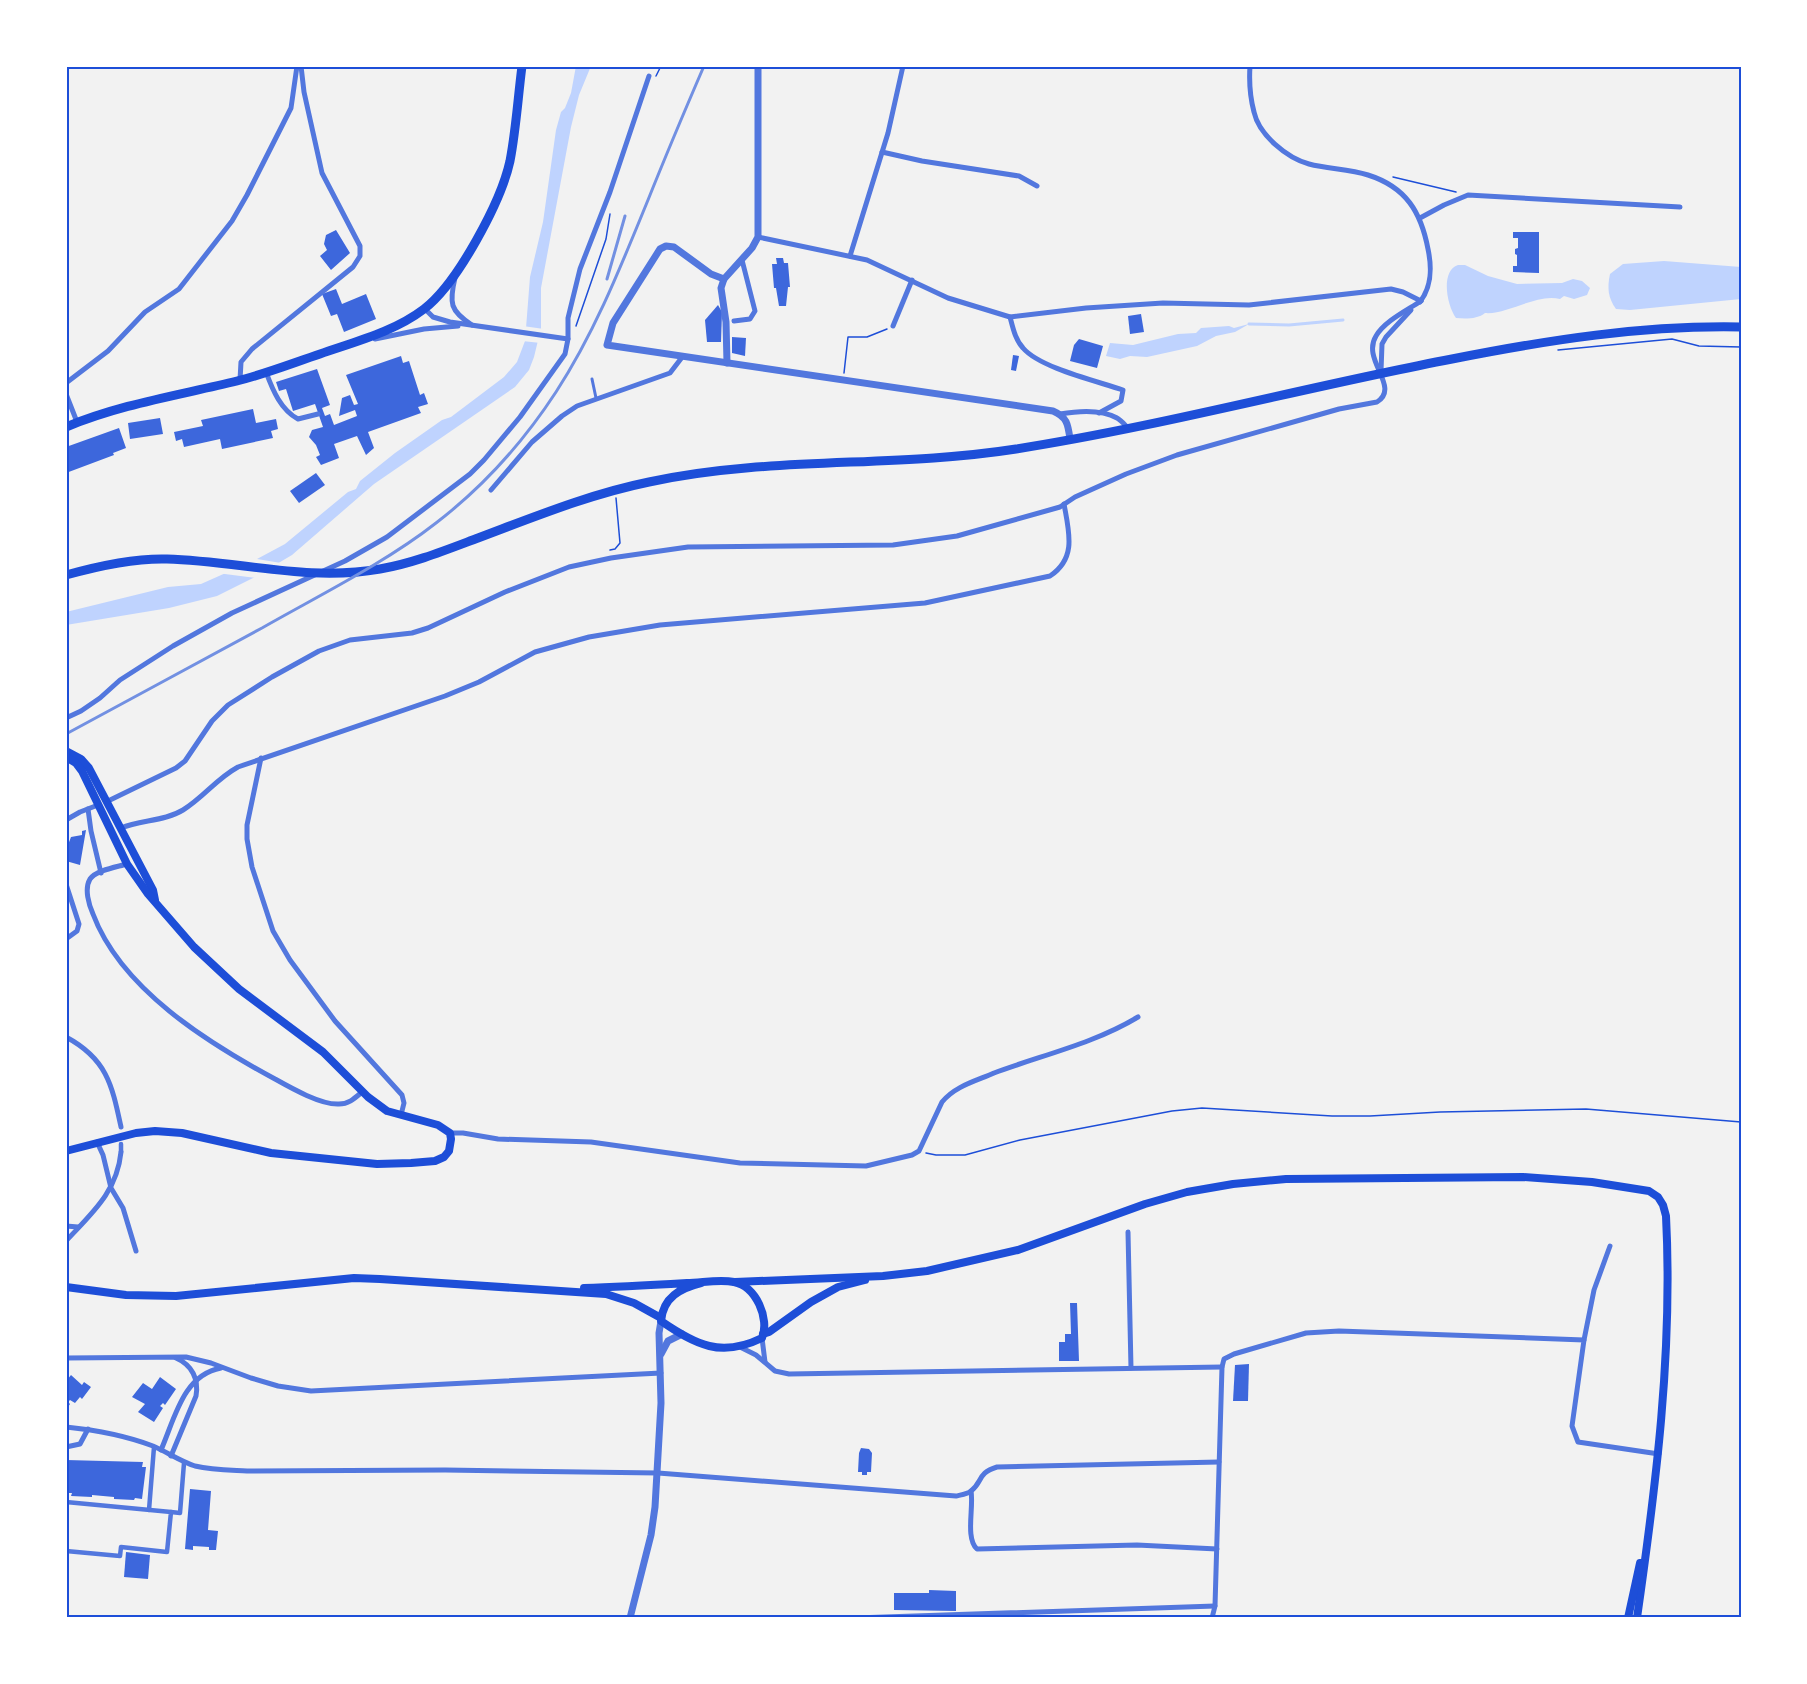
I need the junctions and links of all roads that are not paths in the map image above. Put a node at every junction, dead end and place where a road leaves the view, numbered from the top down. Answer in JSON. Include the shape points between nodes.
{"nodes":[{"id":1,"x":299,"y":66,"type":"edge"},
{"id":2,"x":522,"y":66,"type":"edge"},
{"id":3,"x":758,"y":66,"type":"edge"},
{"id":4,"x":903,"y":66,"type":"edge"},
{"id":5,"x":1250,"y":66,"type":"edge"},
{"id":6,"x":649,"y":76,"type":"dead end"},
{"id":7,"x":882,"y":153,"type":"junction"},
{"id":8,"x":1037,"y":186,"type":"dead end"},
{"id":9,"x":1680,"y":207,"type":"dead end"},
{"id":10,"x":1420,"y":218,"type":"junction"},
{"id":11,"x":758,"y":237,"type":"junction"},
{"id":12,"x":850,"y":256,"type":"junction"},
{"id":13,"x":742,"y":260,"type":"junction"},
{"id":14,"x":456,"y":271,"type":"junction"},
{"id":15,"x":724,"y":279,"type":"junction"},
{"id":16,"x":912,"y":280,"type":"junction"},
{"id":17,"x":1421,"y":301,"type":"junction"},
{"id":18,"x":424,"y":308,"type":"junction"},
{"id":19,"x":1010,"y":317,"type":"junction"},
{"id":20,"x":734,"y":321,"type":"dead end"},
{"id":21,"x":471,"y":326,"type":"junction"},
{"id":22,"x":893,"y":326,"type":"road end"},
{"id":23,"x":1741,"y":327,"type":"edge"},
{"id":24,"x":568,"y":339,"type":"junction"},
{"id":25,"x":353,"y":344,"type":"junction"},
{"id":26,"x":683,"y":356,"type":"junction"},
{"id":27,"x":727,"y":363,"type":"junction"},
{"id":28,"x":266,"y":372,"type":"junction"},
{"id":29,"x":1380,"y":373,"type":"junction"},
{"id":30,"x":592,"y":379,"type":"dead end"},
{"id":31,"x":240,"y":380,"type":"junction"},
{"id":32,"x":66,"y":383,"type":"edge"},
{"id":33,"x":66,"y":394,"type":"edge"},
{"id":34,"x":596,"y":399,"type":"junction"},
{"id":35,"x":1099,"y":413,"type":"junction"},
{"id":36,"x":318,"y":414,"type":"dead end"},
{"id":37,"x":1060,"y":414,"type":"junction"},
{"id":38,"x":77,"y":422,"type":"junction"},
{"id":39,"x":66,"y":427,"type":"edge"},
{"id":40,"x":1128,"y":428,"type":"junction"},
{"id":41,"x":1070,"y":439,"type":"junction"},
{"id":42,"x":491,"y":490,"type":"dead end"},
{"id":43,"x":1064,"y":504,"type":"junction"},
{"id":44,"x":66,"y":575,"type":"edge"},
{"id":45,"x":66,"y":718,"type":"edge"},
{"id":46,"x":66,"y":751,"type":"edge"},
{"id":47,"x":66,"y":758,"type":"edge"},
{"id":48,"x":261,"y":758,"type":"junction"},
{"id":49,"x":108,"y":801,"type":"junction"},
{"id":50,"x":98,"y":806,"type":"junction"},
{"id":51,"x":88,"y":809,"type":"junction"},
{"id":52,"x":66,"y":820,"type":"edge"},
{"id":53,"x":121,"y":828,"type":"junction"},
{"id":54,"x":111,"y":833,"type":"junction"},
{"id":55,"x":127,"y":864,"type":"junction"},
{"id":56,"x":101,"y":873,"type":"junction"},
{"id":57,"x":66,"y":884,"type":"edge"},
{"id":58,"x":155,"y":900,"type":"junction"},
{"id":59,"x":66,"y":939,"type":"edge"},
{"id":60,"x":1137,"y":1017,"type":"dead end"},
{"id":61,"x":66,"y":1037,"type":"edge"},
{"id":62,"x":362,"y":1092,"type":"junction"},
{"id":63,"x":401,"y":1115,"type":"junction"},
{"id":64,"x":121,"y":1127,"type":"dead end"},
{"id":65,"x":450,"y":1134,"type":"junction"},
{"id":66,"x":97,"y":1142,"type":"junction"},
{"id":67,"x":121,"y":1144,"type":"dead end"},
{"id":68,"x":66,"y":1151,"type":"edge"},
{"id":69,"x":121,"y":1152,"type":"joint"},
{"id":70,"x":111,"y":1188,"type":"junction"},
{"id":71,"x":66,"y":1226,"type":"edge"},
{"id":72,"x":78,"y":1227,"type":"junction"},
{"id":73,"x":1128,"y":1233,"type":"dead end"},
{"id":74,"x":66,"y":1241,"type":"edge"},
{"id":75,"x":1610,"y":1246,"type":"dead end"},
{"id":76,"x":136,"y":1251,"type":"dead end"},
{"id":77,"x":884,"y":1276,"type":"junction"},
{"id":78,"x":701,"y":1282,"type":"junction"},
{"id":79,"x":735,"y":1282,"type":"junction"},
{"id":80,"x":66,"y":1287,"type":"edge"},
{"id":81,"x":544,"y":1290,"type":"junction"},
{"id":82,"x":661,"y":1320,"type":"junction"},
{"id":83,"x":682,"y":1334,"type":"junction"},
{"id":84,"x":763,"y":1336,"type":"junction"},
{"id":85,"x":1584,"y":1340,"type":"junction"},
{"id":86,"x":739,"y":1346,"type":"junction"},
{"id":87,"x":661,"y":1356,"type":"junction"},
{"id":88,"x":173,"y":1357,"type":"junction"},
{"id":89,"x":66,"y":1358,"type":"edge"},
{"id":90,"x":765,"y":1362,"type":"junction"},
{"id":91,"x":1222,"y":1367,"type":"junction"},
{"id":92,"x":223,"y":1368,"type":"junction"},
{"id":93,"x":1131,"y":1368,"type":"junction"},
{"id":94,"x":661,"y":1373,"type":"junction"},
{"id":95,"x":196,"y":1378,"type":"junction"},
{"id":96,"x":66,"y":1427,"type":"edge"},
{"id":97,"x":88,"y":1429,"type":"junction"},
{"id":98,"x":66,"y":1447,"type":"edge"},
{"id":99,"x":154,"y":1447,"type":"junction"},
{"id":100,"x":161,"y":1450,"type":"junction"},
{"id":101,"x":1659,"y":1454,"type":"junction"},
{"id":102,"x":171,"y":1456,"type":"junction"},
{"id":103,"x":184,"y":1462,"type":"junction"},
{"id":104,"x":1219,"y":1462,"type":"junction"},
{"id":105,"x":658,"y":1473,"type":"junction"},
{"id":106,"x":971,"y":1491,"type":"junction"},
{"id":107,"x":66,"y":1502,"type":"edge"},
{"id":108,"x":149,"y":1510,"type":"junction"},
{"id":109,"x":171,"y":1512,"type":"junction"},
{"id":110,"x":1648,"y":1531,"type":"junction"},
{"id":111,"x":1216,"y":1549,"type":"junction"},
{"id":112,"x":66,"y":1551,"type":"edge"},
{"id":113,"x":1215,"y":1606,"type":"junction"},
{"id":114,"x":630,"y":1618,"type":"edge"},
{"id":115,"x":855,"y":1618,"type":"edge"},
{"id":116,"x":1212,"y":1618,"type":"edge"},
{"id":117,"x":1628,"y":1618,"type":"edge"},
{"id":118,"x":1637,"y":1618,"type":"edge"}],
"edges":[{"from":1,"to":31,"type":"street","via":[[322,174],[360,246],[360,256],[353,267],[252,349],[241,362]]},
{"from":1,"to":32,"type":"street","via":[[291,108],[232,221],[179,289],[145,312],[108,351]]},
{"from":2,"to":14,"type":"main road","via":[[510,161],[502,187],[492,212]]},
{"from":3,"to":11,"type":"street"},
{"from":4,"to":7,"type":"street"},
{"from":5,"to":10,"type":"street","via":[[1254,114],[1276,145],[1307,164],[1368,175],[1390,185],[1408,200]]},
{"from":6,"to":24,"type":"street","via":[[580,269],[568,318]]},
{"from":7,"to":8,"type":"street","via":[[1019,176]]},
{"from":7,"to":12,"type":"street"},
{"from":9,"to":10,"type":"street","via":[[1468,195]]},
{"from":10,"to":17,"type":"street","via":[[1431,275]]},
{"from":11,"to":12,"type":"street"},
{"from":11,"to":13,"type":"street"},
{"from":12,"to":16,"type":"street"},
{"from":13,"to":15,"type":"street"},
{"from":13,"to":20,"type":"street","via":[[755,311],[750,319]]},
{"from":14,"to":18,"type":"main road"},
{"from":14,"to":21,"type":"street","via":[[452,306]]},
{"from":15,"to":26,"type":"street","via":[[674,247],[666,246],[660,249],[613,323],[607,345]]},
{"from":15,"to":27,"type":"street","via":[[721,297]]},
{"from":16,"to":19,"type":"street","via":[[948,298]]},
{"from":16,"to":22,"type":"street"},
{"from":17,"to":19,"type":"street","via":[[1391,289],[1249,305],[1163,303]]},
{"from":17,"to":29,"type":"street","via":[[1382,344]]},
{"from":17,"to":29,"type":"street","via":[[1376,336],[1372,357]]},
{"from":18,"to":21,"type":"street","via":[[433,317]]},
{"from":18,"to":25,"type":"main road"},
{"from":19,"to":35,"type":"street","via":[[1023,349],[1036,358],[1123,390],[1121,401]]},
{"from":21,"to":24,"type":"street"},
{"from":21,"to":25,"type":"street","via":[[442,327]]},
{"from":23,"to":29,"type":"main road","via":[[1575,337]]},
{"from":24,"to":45,"type":"street","via":[[560,362],[491,452],[424,510],[360,554],[232,613],[173,646]]},
{"from":25,"to":28,"type":"main road"},
{"from":26,"to":27,"type":"street"},
{"from":26,"to":34,"type":"street","via":[[670,373]]},
{"from":27,"to":37,"type":"street"},
{"from":28,"to":31,"type":"main road"},
{"from":28,"to":36,"type":"street","via":[[287,413],[298,419]]},
{"from":29,"to":40,"type":"main road"},
{"from":29,"to":43,"type":"street","via":[[1385,389],[1377,402],[1339,409],[1178,455],[1126,474]]},
{"from":30,"to":34,"type":"lane"},
{"from":31,"to":38,"type":"main road"},
{"from":33,"to":38,"type":"street"},
{"from":34,"to":42,"type":"street","via":[[577,406],[547,427]]},
{"from":35,"to":37,"type":"street"},
{"from":35,"to":40,"type":"street","via":[[1118,418]]},
{"from":37,"to":41,"type":"street","via":[[1067,421]]},
{"from":38,"to":39,"type":"main road"},
{"from":40,"to":41,"type":"main road"},
{"from":41,"to":44,"type":"main road","via":[[951,457],[744,468],[651,481],[564,506],[429,556],[360,573],[319,574],[161,559]]},
{"from":43,"to":48,"type":"street","via":[[1070,546],[1061,569],[1050,576],[925,603],[660,625],[589,637],[535,652],[445,696]]},
{"from":43,"to":49,"type":"street","via":[[921,543],[688,547],[569,567],[429,628],[350,640],[319,651],[228,705],[176,768]]},
{"from":46,"to":49,"type":"main road","via":[[89,768]]},
{"from":47,"to":50,"type":"main road","via":[[82,771]]},
{"from":48,"to":53,"type":"street","via":[[225,774],[182,811]]},
{"from":48,"to":63,"type":"street","via":[[247,839],[273,931],[335,1021],[402,1095]]},
{"from":49,"to":50,"type":"main road"},
{"from":49,"to":53,"type":"main road"},
{"from":50,"to":51,"type":"street"},
{"from":50,"to":54,"type":"main road"},
{"from":51,"to":52,"type":"street"},
{"from":51,"to":56,"type":"street"},
{"from":53,"to":54,"type":"main road"},
{"from":53,"to":58,"type":"main road"},
{"from":54,"to":55,"type":"main road"},
{"from":55,"to":56,"type":"street"},
{"from":55,"to":58,"type":"main road"},
{"from":56,"to":62,"type":"street","via":[[89,880],[87,889],[103,938],[136,980],[165,1006],[222,1049],[292,1088],[338,1104],[349,1102]]},
{"from":57,"to":59,"type":"street","via":[[79,924],[77,931]]},
{"from":58,"to":62,"type":"main road","via":[[194,948],[323,1052]]},
{"from":60,"to":65,"type":"street","via":[[1107,1033],[963,1086],[948,1095],[919,1151],[866,1166],[750,1163],[591,1142]]},
{"from":61,"to":64,"type":"street","via":[[82,1047],[105,1072],[113,1087]]},
{"from":62,"to":63,"type":"main road","via":[[383,1109]]},
{"from":63,"to":65,"type":"main road","via":[[438,1125]]},
{"from":65,"to":66,"type":"main road","via":[[451,1145],[444,1157],[435,1161],[377,1164],[271,1153],[173,1132],[136,1133]]},
{"from":66,"to":68,"type":"main road"},
{"from":66,"to":70,"type":"street"},
{"from":67,"to":69,"type":"street"},
{"from":69,"to":70,"type":"street"},
{"from":70,"to":72,"type":"street"},
{"from":70,"to":76,"type":"street","via":[[123,1208]]},
{"from":71,"to":72,"type":"street"},
{"from":72,"to":74,"type":"street"},
{"from":73,"to":93,"type":"street"},
{"from":75,"to":85,"type":"street","via":[[1594,1290]]},
{"from":77,"to":79,"type":"main road"},
{"from":77,"to":84,"type":"main road","via":[[838,1287]]},
{"from":77,"to":101,"type":"main road","via":[[974,1262],[1145,1204],[1233,1184],[1286,1179],[1522,1177],[1649,1191],[1664,1205],[1667,1230],[1666,1345]]},
{"from":78,"to":79,"type":"main road"},
{"from":78,"to":81,"type":"main road"},
{"from":78,"to":82,"type":"main road","via":[[677,1291]]},
{"from":79,"to":84,"type":"main road","via":[[758,1300]]},
{"from":80,"to":81,"type":"main road","via":[[126,1295],[176,1296],[354,1278]]},
{"from":81,"to":82,"type":"main road","via":[[618,1297]]},
{"from":82,"to":83,"type":"main road"},
{"from":82,"to":87,"type":"street"},
{"from":83,"to":86,"type":"main road","via":[[701,1345],[719,1349]]},
{"from":83,"to":87,"type":"street","via":[[668,1341]]},
{"from":84,"to":86,"type":"main road"},
{"from":84,"to":90,"type":"street"},
{"from":85,"to":91,"type":"street","via":[[1306,1333],[1234,1354],[1224,1359]]},
{"from":85,"to":101,"type":"street","via":[[1572,1426],[1578,1442]]},
{"from":86,"to":90,"type":"street"},
{"from":87,"to":94,"type":"street"},
{"from":88,"to":89,"type":"street"},
{"from":88,"to":92,"type":"street","via":[[198,1359]]},
{"from":88,"to":95,"type":"street","via":[[187,1365]]},
{"from":90,"to":93,"type":"street","via":[[775,1371],[789,1374]]},
{"from":91,"to":93,"type":"street"},
{"from":91,"to":104,"type":"street"},
{"from":92,"to":94,"type":"street","via":[[278,1386],[311,1391]]},
{"from":92,"to":95,"type":"street"},
{"from":94,"to":105,"type":"street"},
{"from":95,"to":100,"type":"street","via":[[186,1391]]},
{"from":95,"to":102,"type":"street","via":[[196,1396]]},
{"from":96,"to":97,"type":"street"},
{"from":97,"to":98,"type":"street","via":[[80,1444]]},
{"from":97,"to":99,"type":"street"},
{"from":99,"to":100,"type":"street"},
{"from":99,"to":108,"type":"street"},
{"from":100,"to":102,"type":"street"},
{"from":101,"to":110,"type":"main road"},
{"from":102,"to":103,"type":"street"},
{"from":103,"to":105,"type":"street","via":[[247,1471]]},
{"from":103,"to":109,"type":"street","via":[[180,1513]]},
{"from":104,"to":106,"type":"street","via":[[997,1467],[982,1475]]},
{"from":104,"to":111,"type":"street"},
{"from":105,"to":106,"type":"street","via":[[956,1496]]},
{"from":105,"to":114,"type":"street","via":[[651,1535]]},
{"from":106,"to":111,"type":"street","via":[[970,1538],[977,1549],[1137,1545]]},
{"from":107,"to":108,"type":"street"},
{"from":108,"to":109,"type":"street"},
{"from":109,"to":112,"type":"street","via":[[167,1552],[121,1547],[120,1556]]},
{"from":110,"to":117,"type":"main road"},
{"from":110,"to":118,"type":"main road"},
{"from":111,"to":113,"type":"street"},
{"from":113,"to":115,"type":"street"},
{"from":113,"to":116,"type":"street"}]}
